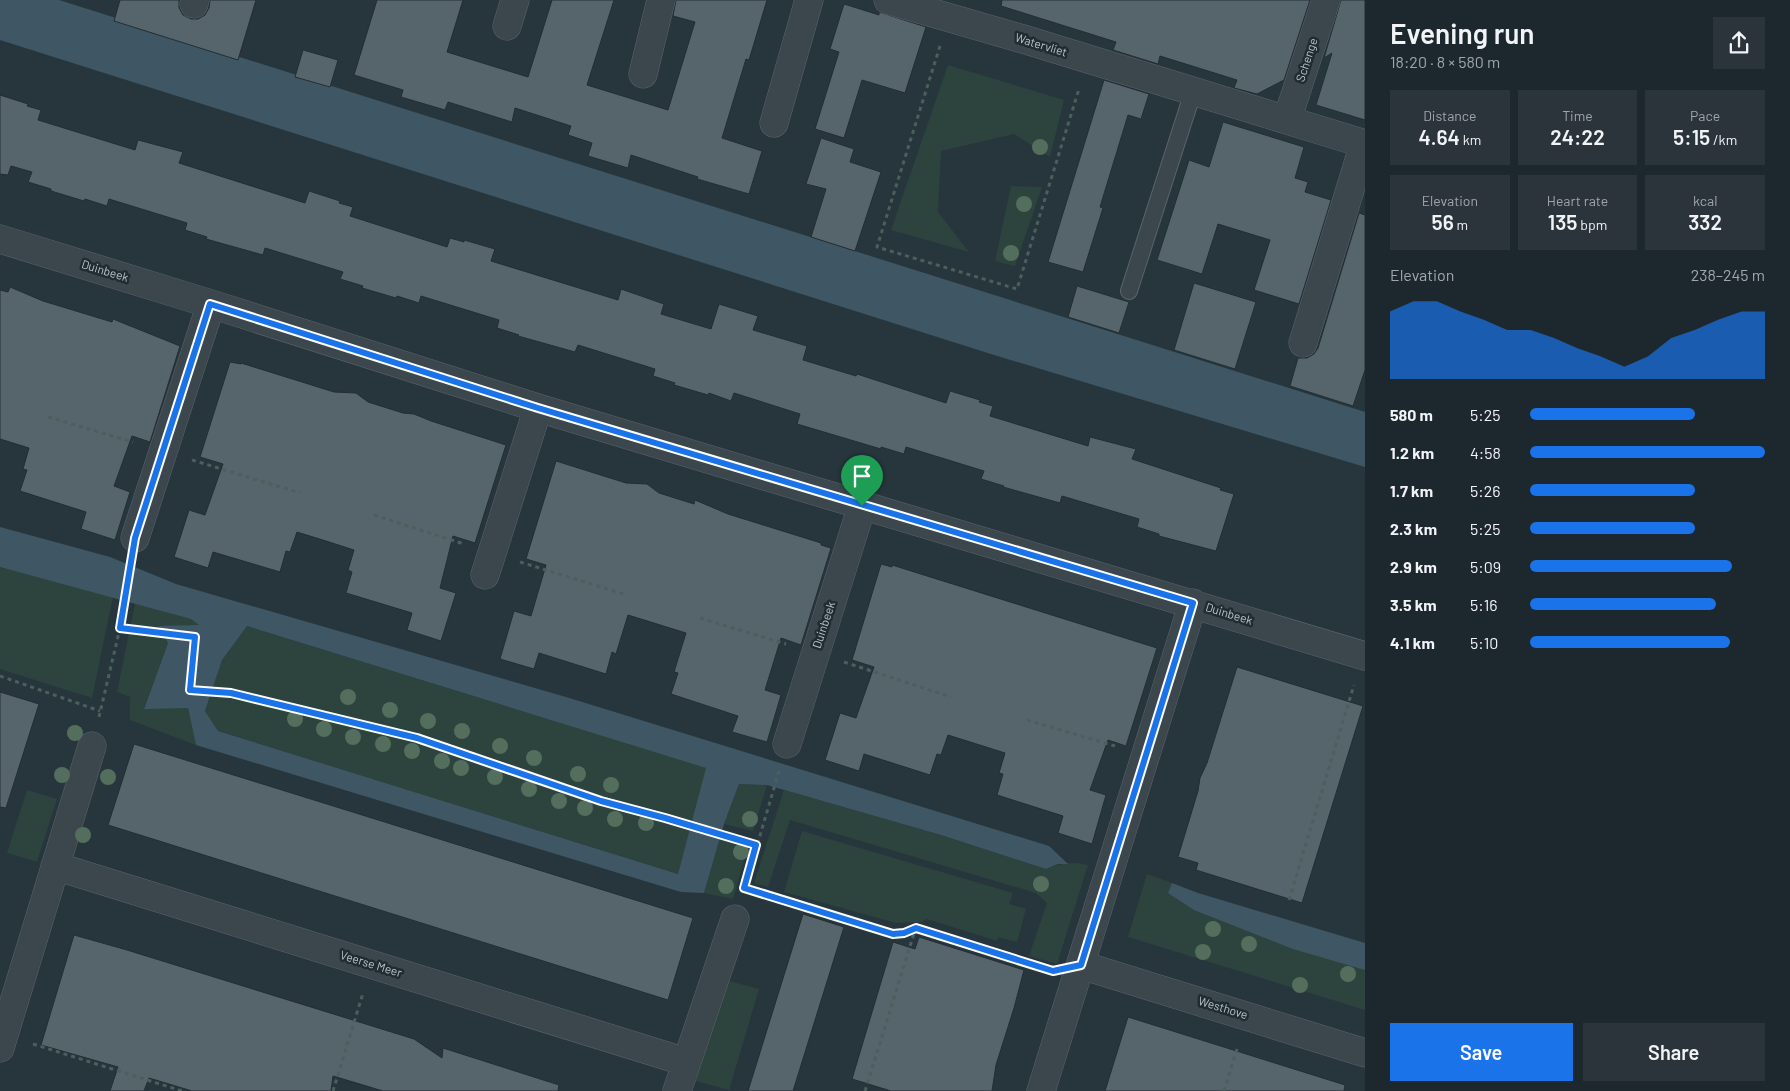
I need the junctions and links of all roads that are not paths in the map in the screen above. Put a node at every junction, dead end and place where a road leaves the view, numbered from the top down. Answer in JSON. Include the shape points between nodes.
{"nodes":[{"id":1,"x":515,"y":0,"type":"edge"},
{"id":2,"x":661,"y":0,"type":"edge"},
{"id":3,"x":809,"y":0,"type":"edge"},
{"id":4,"x":888,"y":0,"type":"edge"},
{"id":5,"x":1326,"y":0,"type":"edge"},
{"id":6,"x":506,"y":26,"type":"dead end"},
{"id":7,"x":643,"y":74,"type":"dead end"},
{"id":8,"x":1193,"y":92,"type":"junction"},
{"id":9,"x":1288,"y":120,"type":"junction"},
{"id":10,"x":774,"y":124,"type":"dead end"},
{"id":11,"x":1365,"y":144,"type":"edge"},
{"id":12,"x":0,"y":239,"type":"edge"},
{"id":13,"x":1129,"y":291,"type":"dead end"},
{"id":14,"x":210,"y":304,"type":"junction"},
{"id":15,"x":1302,"y":343,"type":"dead end"},
{"id":16,"x":538,"y":408,"type":"junction"},
{"id":17,"x":862,"y":506,"type":"junction"},
{"id":18,"x":135,"y":538,"type":"road end"},
{"id":19,"x":486,"y":575,"type":"dead end"},
{"id":20,"x":1193,"y":603,"type":"junction"},
{"id":21,"x":1364,"y":656,"type":"edge"},
{"id":22,"x":787,"y":744,"type":"dead end"},
{"id":23,"x":92,"y":746,"type":"dead end"},
{"id":24,"x":55,"y":866,"type":"junction"},
{"id":25,"x":734,"y":919,"type":"road end"},
{"id":26,"x":1081,"y":965,"type":"junction"},
{"id":27,"x":2,"y":1041,"type":"edge"},
{"id":28,"x":1365,"y":1052,"type":"edge"},
{"id":29,"x":686,"y":1062,"type":"junction"},
{"id":30,"x":677,"y":1091,"type":"edge"},
{"id":31,"x":1041,"y":1091,"type":"edge"}],
"edges":[{"from":1,"to":6,"type":"street"},
{"from":2,"to":7,"type":"street"},
{"from":3,"to":10,"type":"street"},
{"from":4,"to":8,"type":"street","name":"Watervliet"},
{"from":5,"to":9,"type":"street","name":"Schenge"},
{"from":8,"to":9,"type":"street","name":"Watervliet"},
{"from":8,"to":13,"type":"lane"},
{"from":9,"to":11,"type":"street","name":"Watervliet"},
{"from":11,"to":15,"type":"street","name":"Watervliet"},
{"from":12,"to":14,"type":"street","name":"Duinbeek"},
{"from":14,"to":16,"type":"street","name":"Duinbeek"},
{"from":14,"to":18,"type":"street"},
{"from":16,"to":17,"type":"street","name":"Duinbeek"},
{"from":16,"to":19,"type":"street"},
{"from":17,"to":20,"type":"street","name":"Duinbeek"},
{"from":17,"to":22,"type":"street","name":"Duinbeek"},
{"from":20,"to":21,"type":"street","name":"Duinbeek"},
{"from":20,"to":26,"type":"street"},
{"from":23,"to":24,"type":"street"},
{"from":24,"to":27,"type":"street"},
{"from":24,"to":29,"type":"street","name":"Veerse Meer"},
{"from":25,"to":29,"type":"street"},
{"from":26,"to":28,"type":"street","name":"Westhove"},
{"from":26,"to":31,"type":"street"},
{"from":29,"to":30,"type":"street"}]}
